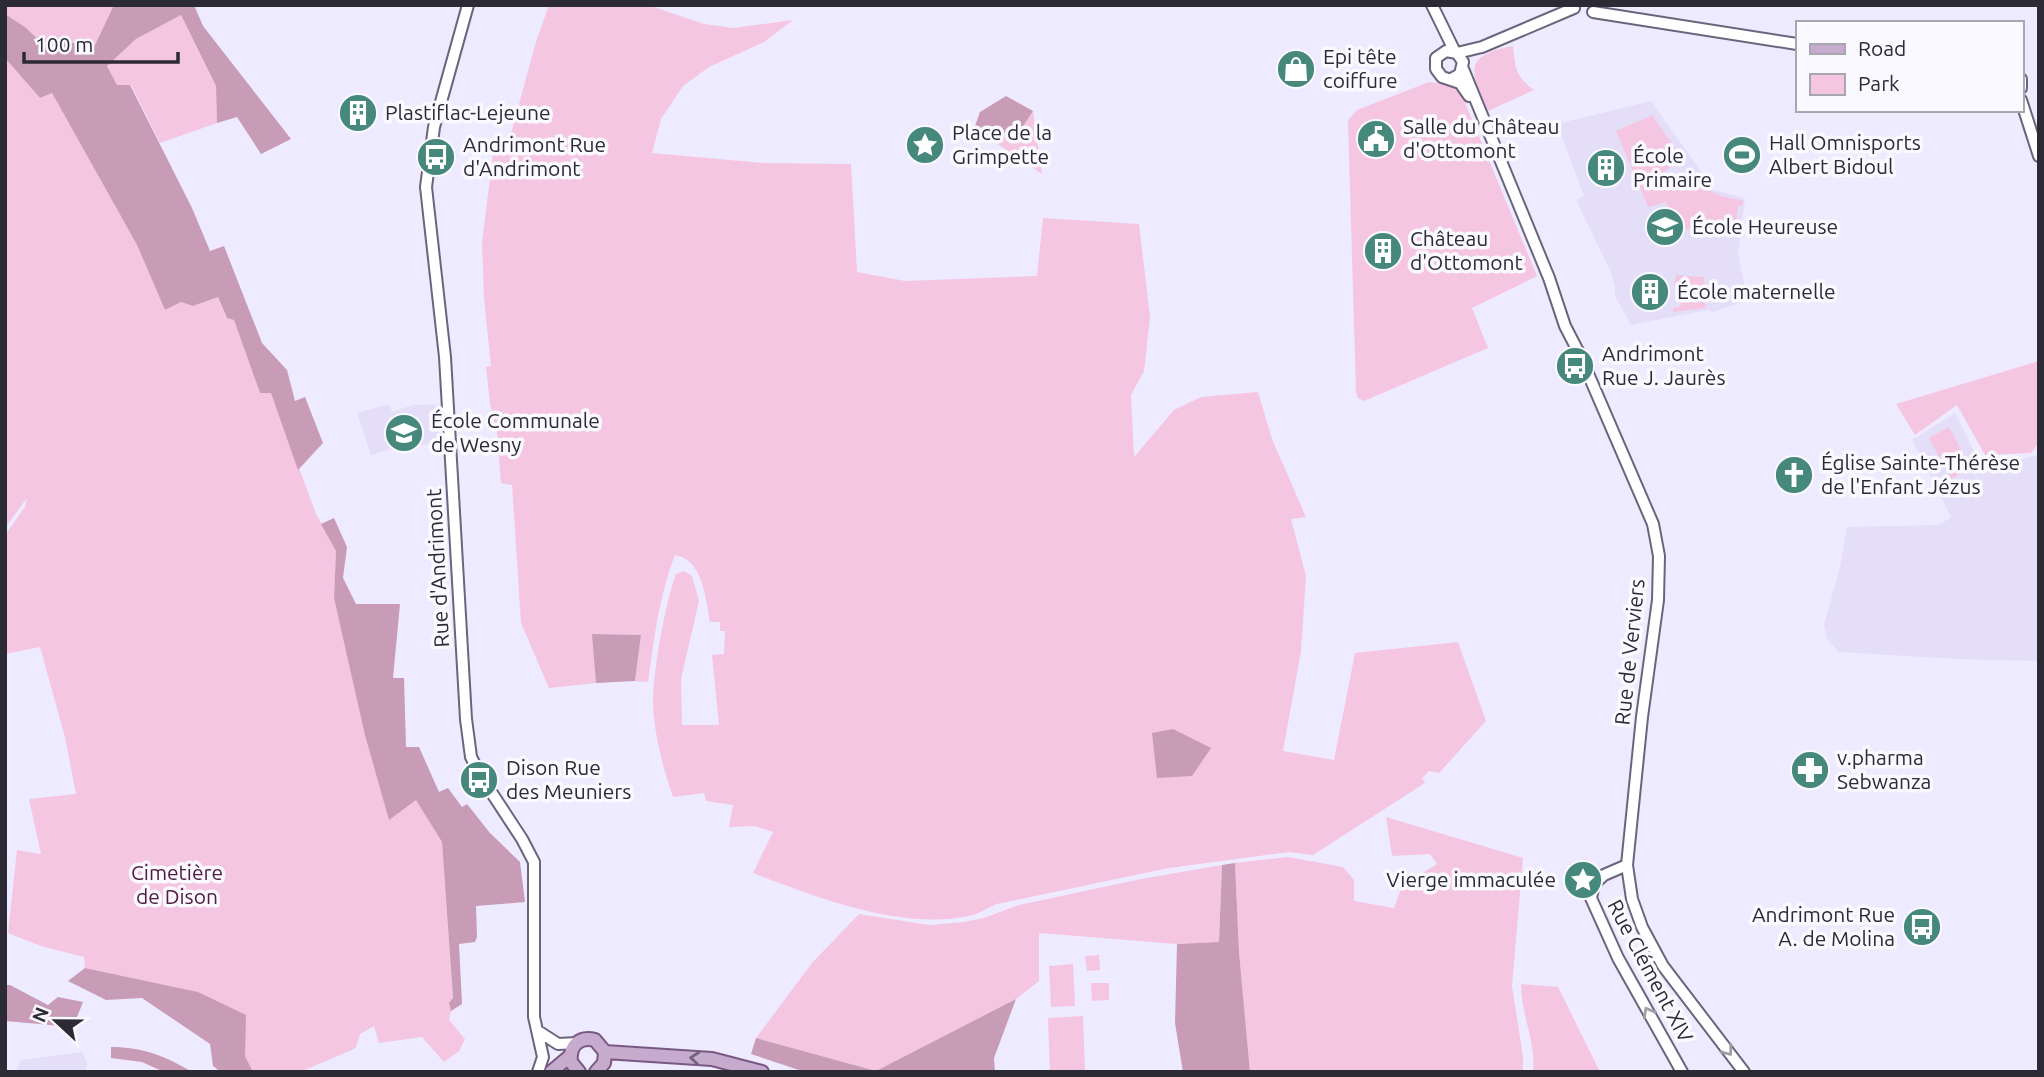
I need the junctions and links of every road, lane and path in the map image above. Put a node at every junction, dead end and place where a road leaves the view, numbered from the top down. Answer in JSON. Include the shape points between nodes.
{"nodes":[{"id":1,"x":468,"y":5,"type":"edge"},
{"id":2,"x":1573,"y":7,"type":"edge"},
{"id":3,"x":1595,"y":9,"type":"edge"},
{"id":4,"x":1434,"y":10,"type":"edge"},
{"id":5,"x":1796,"y":44,"type":"edge"},
{"id":6,"x":1477,"y":49,"type":"junction"},
{"id":7,"x":1442,"y":52,"type":"junction"},
{"id":8,"x":1456,"y":52,"type":"junction"},
{"id":9,"x":1463,"y":68,"type":"junction"},
{"id":10,"x":1451,"y":79,"type":"junction"},
{"id":11,"x":2023,"y":106,"type":"edge"},
{"id":12,"x":1479,"y":110,"type":"junction"},
{"id":13,"x":2039,"y":156,"type":"edge"},
{"id":14,"x":1627,"y":865,"type":"junction"},
{"id":15,"x":538,"y":1031,"type":"junction"},
{"id":16,"x":577,"y":1042,"type":"junction"},
{"id":17,"x":605,"y":1052,"type":"junction"},
{"id":18,"x":570,"y":1056,"type":"junction"},
{"id":19,"x":538,"y":1072,"type":"edge"},
{"id":20,"x":551,"y":1072,"type":"edge"},
{"id":21,"x":578,"y":1072,"type":"edge"},
{"id":22,"x":596,"y":1072,"type":"edge"},
{"id":23,"x":762,"y":1072,"type":"edge"},
{"id":24,"x":1682,"y":1072,"type":"edge"},
{"id":25,"x":1744,"y":1072,"type":"edge"}],
"edges":[{"from":1,"to":15,"type":"street","name":"Rue d'Andrimont","via":[[434,127],[426,187],[445,357],[471,757],[534,862],[534,1017]]},
{"from":2,"to":3,"type":"street","via":[[1585,16]]},
{"from":2,"to":6,"type":"street"},
{"from":3,"to":5,"type":"street"},
{"from":4,"to":7,"type":"street"},
{"from":4,"to":8,"type":"street"},
{"from":6,"to":8,"type":"street"},
{"from":6,"to":9,"type":"street"},
{"from":7,"to":8,"type":"street"},
{"from":7,"to":10,"type":"street","via":[[1436,58],[1436,69]]},
{"from":8,"to":9,"type":"street"},
{"from":9,"to":10,"type":"street"},
{"from":9,"to":12,"type":"street","name":"Rue de Verviers"},
{"from":10,"to":12,"type":"street","name":"Rue de Verviers","via":[[1460,83]]},
{"from":11,"to":13,"type":"street"},
{"from":12,"to":14,"type":"street","name":"Rue de Verviers","via":[[1565,326],[1653,524],[1658,600]]},
{"from":24,"to":14,"type":"street","name":"Rue Clément XIV","one_way":true,"via":[[1618,958],[1591,898],[1594,884]]},
{"from":14,"to":25,"type":"street","name":"Rue de Verviers","one_way":true,"via":[[1632,900],[1663,966]]},
{"from":15,"to":16,"type":"street","via":[[558,1044]]},
{"from":15,"to":19,"type":"street","name":"Rue d'Andrimont","via":[[543,1057]]},
{"from":16,"to":17,"type":"main road","via":[[596,1040]]},
{"from":16,"to":18,"type":"main road"},
{"from":17,"to":22,"type":"main road","via":[[604,1063]]},
{"from":23,"to":17,"type":"main road","one_way":true,"via":[[712,1059]]},
{"from":18,"to":20,"type":"main road"},
{"from":18,"to":21,"type":"main road"}]}
